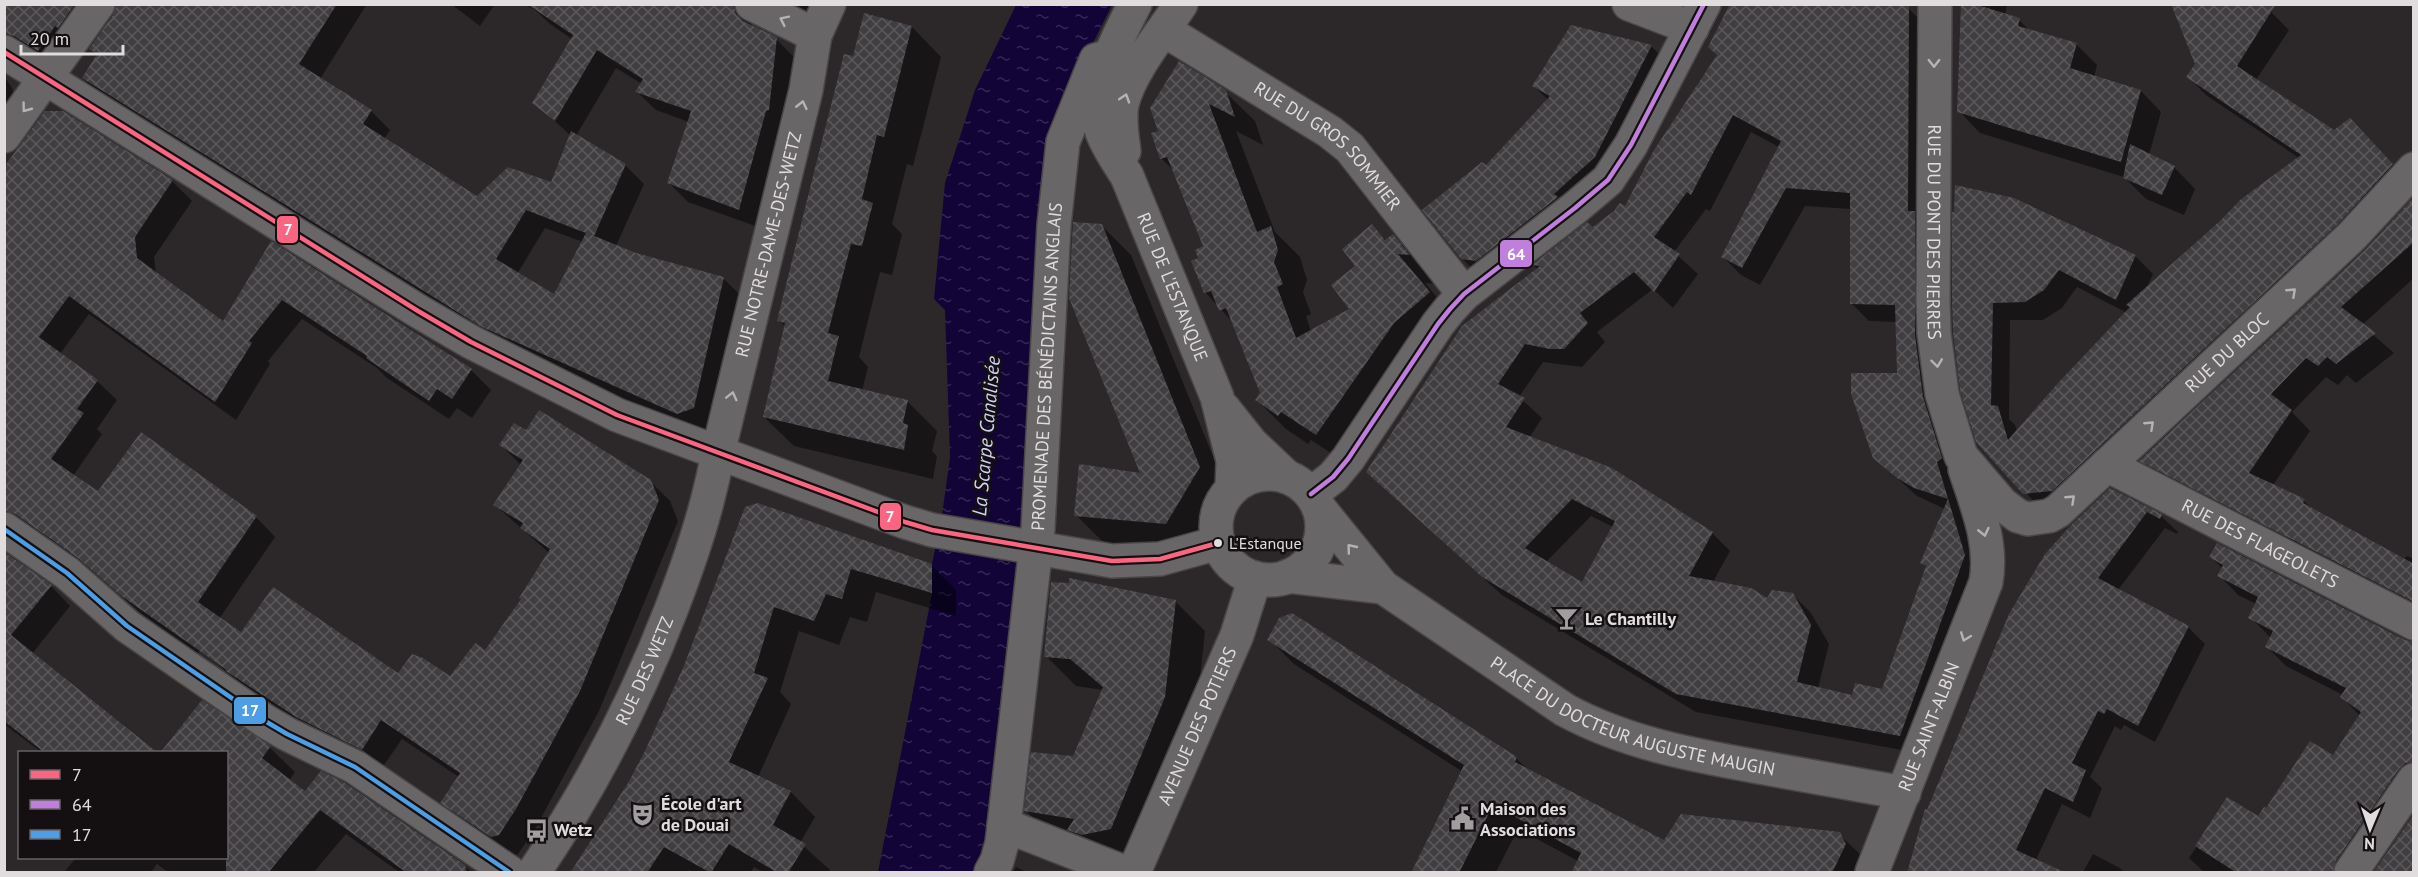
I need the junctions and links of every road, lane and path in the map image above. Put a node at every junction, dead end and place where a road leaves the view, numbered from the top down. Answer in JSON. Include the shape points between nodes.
{"nodes":[{"id":1,"x":98,"y":4,"type":"edge"},
{"id":2,"x":752,"y":4,"type":"edge"},
{"id":3,"x":829,"y":4,"type":"edge"},
{"id":4,"x":1135,"y":4,"type":"edge"},
{"id":5,"x":1629,"y":4,"type":"edge"},
{"id":6,"x":1935,"y":4,"type":"edge"},
{"id":7,"x":1698,"y":16,"type":"edge"},
{"id":8,"x":1172,"y":17,"type":"edge"},
{"id":9,"x":815,"y":35,"type":"junction"},
{"id":10,"x":4,"y":52,"type":"edge"},
{"id":11,"x":1111,"y":56,"type":"junction"},
{"id":12,"x":47,"y":79,"type":"junction"},
{"id":13,"x":4,"y":136,"type":"edge"},
{"id":14,"x":2414,"y":169,"type":"edge"},
{"id":15,"x":1127,"y":176,"type":"junction"},
{"id":16,"x":1464,"y":294,"type":"junction"},
{"id":17,"x":1217,"y":397,"type":"junction"},
{"id":18,"x":718,"y":453,"type":"junction"},
{"id":19,"x":1961,"y":456,"type":"junction"},
{"id":20,"x":2107,"y":465,"type":"junction"},
{"id":21,"x":1232,"y":488,"type":"junction"},
{"id":22,"x":1306,"y":493,"type":"junction"},
{"id":23,"x":2028,"y":519,"type":"joint"},
{"id":24,"x":4,"y":530,"type":"edge"},
{"id":25,"x":1218,"y":543,"type":"junction"},
{"id":26,"x":1035,"y":549,"type":"junction"},
{"id":27,"x":1288,"y":576,"type":"junction"},
{"id":28,"x":1255,"y":578,"type":"junction"},
{"id":29,"x":1986,"y":582,"type":"joint"},
{"id":30,"x":1383,"y":587,"type":"junction"},
{"id":31,"x":2414,"y":623,"type":"edge"},
{"id":32,"x":2414,"y":780,"type":"edge"},
{"id":33,"x":1904,"y":793,"type":"junction"},
{"id":34,"x":1004,"y":825,"type":"junction"},
{"id":35,"x":509,"y":873,"type":"edge"},
{"id":36,"x":534,"y":873,"type":"edge"},
{"id":37,"x":991,"y":873,"type":"edge"},
{"id":38,"x":1124,"y":873,"type":"edge"},
{"id":39,"x":1134,"y":873,"type":"edge"},
{"id":40,"x":1872,"y":873,"type":"edge"},
{"id":41,"x":2351,"y":873,"type":"edge"}],
"edges":[{"from":1,"to":12,"type":"street"},
{"from":9,"to":2,"type":"street","one_way":true},
{"from":3,"to":9,"type":"street","name":"RUE NOTRE-DAME-DES-WETZ"},
{"from":4,"to":11,"type":"street"},
{"from":5,"to":7,"type":"street"},
{"from":6,"to":19,"type":"street","name":"RUE DU PONT DES PIERRES","one_way":true,"via":[[1934,333],[1942,394]]},
{"from":7,"to":16,"type":"street","via":[[1631,145],[1608,180]]},
{"from":15,"to":8,"type":"street","one_way":true,"via":[[1122,104],[1132,79]]},
{"from":8,"to":16,"type":"street","name":"RUE DU GROS SOMMIER","via":[[1330,132],[1361,161]]},
{"from":18,"to":9,"type":"street","name":"RUE NOTRE-DAME-DES-WETZ","one_way":true,"via":[[800,115]]},
{"from":10,"to":12,"type":"street"},
{"from":11,"to":15,"type":"street","via":[[1099,92],[1099,108],[1102,130]]},
{"from":11,"to":26,"type":"street","name":"PROMENADE DES BÉNÉDICTAINS ANGLAIS","via":[[1096,60],[1063,142],[1054,225]]},
{"from":12,"to":13,"type":"street","one_way":true},
{"from":12,"to":18,"type":"street","via":[[471,342],[590,404]]},
{"from":20,"to":14,"type":"street","name":"RUE DU BLOC","one_way":true,"via":[[2352,237]]},
{"from":15,"to":17,"type":"street","name":"RUE DE L'ESTANQUE"},
{"from":16,"to":22,"type":"street","via":[[1438,324],[1348,459],[1333,477]]},
{"from":17,"to":21,"type":"street","name":"RUE DE L'ESTANQUE","via":[[1233,461]]},
{"from":17,"to":22,"type":"street","name":"RUE DE L'ESTANQUE","via":[[1251,443]]},
{"from":18,"to":26,"type":"street","via":[[932,530]]},
{"from":18,"to":36,"type":"street","name":"RUE DES WETZ","via":[[703,524],[650,664],[599,768]]},
{"from":19,"to":23,"type":"street","name":"RUE DU PONT DES PIERRES","via":[[2002,504]]},
{"from":19,"to":29,"type":"street","name":"RUE DU PONT DES PIERRES","one_way":true,"via":[[1986,538]]},
{"from":23,"to":20,"type":"street","name":"RUE DU BLOC","one_way":true,"via":[[2058,511]]},
{"from":20,"to":31,"type":"street","name":"RUE DES FLAGEOLETS"},
{"from":21,"to":22,"type":"street","via":[[1263,474]]},
{"from":21,"to":25,"type":"street","via":[[1217,514]]},
{"from":22,"to":27,"type":"street","via":[[1322,532],[1309,563]]},
{"from":30,"to":22,"type":"street","name":"PLACE DU DOCTEUR AUGUSTE MAUGIN","one_way":true},
{"from":24,"to":35,"type":"street","via":[[67,573],[127,626],[265,721],[355,767]]},
{"from":25,"to":26,"type":"street","via":[[1137,561]]},
{"from":25,"to":28,"type":"street","via":[[1230,563]]},
{"from":26,"to":34,"type":"street","name":"PROMENADE DES BÉNÉDICTAINS ANGLAIS"},
{"from":27,"to":28,"type":"street","via":[[1272,580]]},
{"from":27,"to":30,"type":"street","name":"PLACE DU DOCTEUR AUGUSTE MAUGIN"},
{"from":28,"to":39,"type":"street","name":"AVENUE DES POTIERS","via":[[1238,634]]},
{"from":29,"to":33,"type":"street","name":"RUE SAINT-ALBIN","one_way":true},
{"from":30,"to":33,"type":"street","name":"PLACE DU DOCTEUR AUGUSTE MAUGIN","via":[[1565,710],[1600,727],[1680,753]]},
{"from":32,"to":41,"type":"street"},
{"from":33,"to":40,"type":"street","name":"RUE SAINT-ALBIN"},
{"from":34,"to":37,"type":"street","name":"PROMENADE DES BÉNÉDICTAINS ANGLAIS"},
{"from":34,"to":38,"type":"street"}]}
